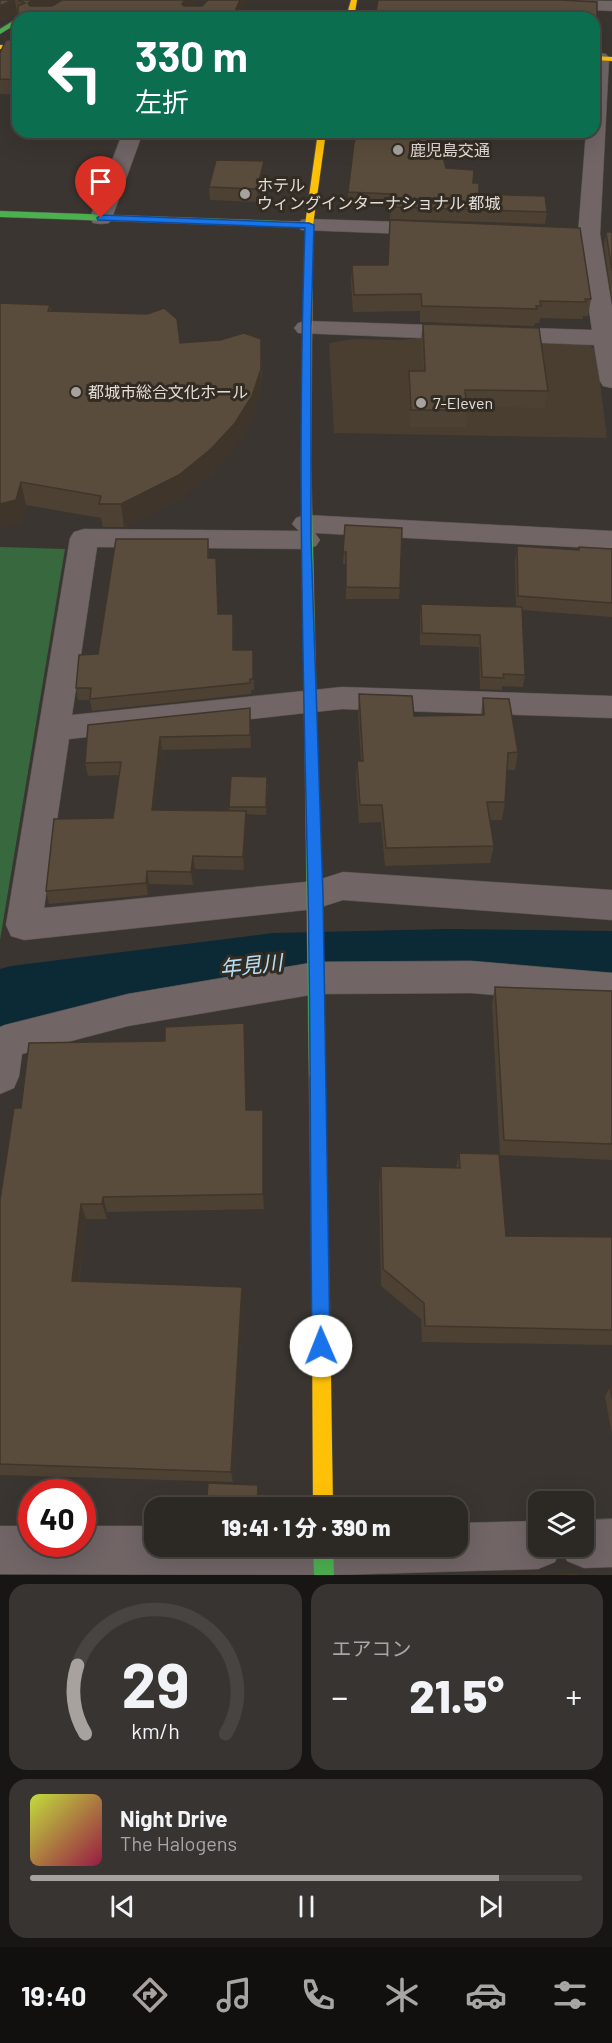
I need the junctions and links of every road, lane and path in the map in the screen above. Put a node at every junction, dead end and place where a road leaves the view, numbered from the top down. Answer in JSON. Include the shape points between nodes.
{"nodes":[{"id":1,"x":494,"y":0,"type":"edge"},
{"id":2,"x":612,"y":6,"type":"edge"},
{"id":3,"x":602,"y":58,"type":"edge"},
{"id":4,"x":604,"y":116,"type":"edge"},
{"id":5,"x":131,"y":138,"type":"edge"},
{"id":6,"x":321,"y":138,"type":"edge"},
{"id":7,"x":603,"y":171,"type":"edge"},
{"id":8,"x":0,"y":214,"type":"edge"},
{"id":9,"x":101,"y":218,"type":"junction"},
{"id":10,"x":309,"y":225,"type":"junction"},
{"id":11,"x":449,"y":230,"type":"edge"},
{"id":12,"x":566,"y":233,"type":"edge"},
{"id":13,"x":589,"y":234,"type":"junction"},
{"id":14,"x":612,"y":235,"type":"edge"},
{"id":15,"x":306,"y":328,"type":"junction"},
{"id":16,"x":609,"y":338,"type":"edge"},
{"id":17,"x":612,"y":381,"type":"edge"},
{"id":18,"x":306,"y":532,"type":"junction"},
{"id":19,"x":612,"y":540,"type":"edge"},
{"id":20,"x":311,"y":700,"type":"junction"},
{"id":21,"x":612,"y":707,"type":"edge"},
{"id":22,"x":56,"y":729,"type":"junction"},
{"id":23,"x":315,"y":895,"type":"junction"},
{"id":24,"x":612,"y":905,"type":"edge"},
{"id":25,"x":316,"y":978,"type":"junction"},
{"id":26,"x":612,"y":989,"type":"edge"},
{"id":27,"x":0,"y":1076,"type":"edge"},
{"id":28,"x":322,"y":1497,"type":"edge"},
{"id":29,"x":612,"y":1543,"type":"edge"},
{"id":30,"x":594,"y":1544,"type":"edge"},
{"id":31,"x":468,"y":1545,"type":"edge"},
{"id":32,"x":528,"y":1545,"type":"edge"},
{"id":33,"x":144,"y":1548,"type":"edge"},
{"id":34,"x":0,"y":1550,"type":"edge"}],
"edges":[{"from":1,"to":2,"type":"street"},
{"from":3,"to":4,"type":"street"},
{"from":4,"to":7,"type":"street"},
{"from":5,"to":9,"type":"street"},
{"from":6,"to":10,"type":"main road"},
{"from":7,"to":13,"type":"street"},
{"from":8,"to":9,"type":"main road"},
{"from":9,"to":10,"type":"main road"},
{"from":10,"to":11,"type":"street"},
{"from":10,"to":15,"type":"main road"},
{"from":12,"to":13,"type":"street"},
{"from":13,"to":14,"type":"street"},
{"from":13,"to":16,"type":"street"},
{"from":15,"to":16,"type":"street"},
{"from":15,"to":18,"type":"main road"},
{"from":16,"to":17,"type":"street"},
{"from":18,"to":19,"type":"street"},
{"from":18,"to":20,"type":"main road"},
{"from":18,"to":22,"type":"street","via":[[84,538]]},
{"from":20,"to":21,"type":"street"},
{"from":20,"to":22,"type":"street"},
{"from":20,"to":23,"type":"main road"},
{"from":22,"to":23,"type":"street","via":[[24,925]]},
{"from":23,"to":24,"type":"street","via":[[344,886]]},
{"from":23,"to":25,"type":"main road"},
{"from":25,"to":26,"type":"street","via":[[471,977]]},
{"from":25,"to":27,"type":"street","via":[[128,1010],[5,1042]]},
{"from":25,"to":28,"type":"main road"},
{"from":29,"to":30,"type":"street"},
{"from":31,"to":32,"type":"street"},
{"from":33,"to":34,"type":"street"}]}
